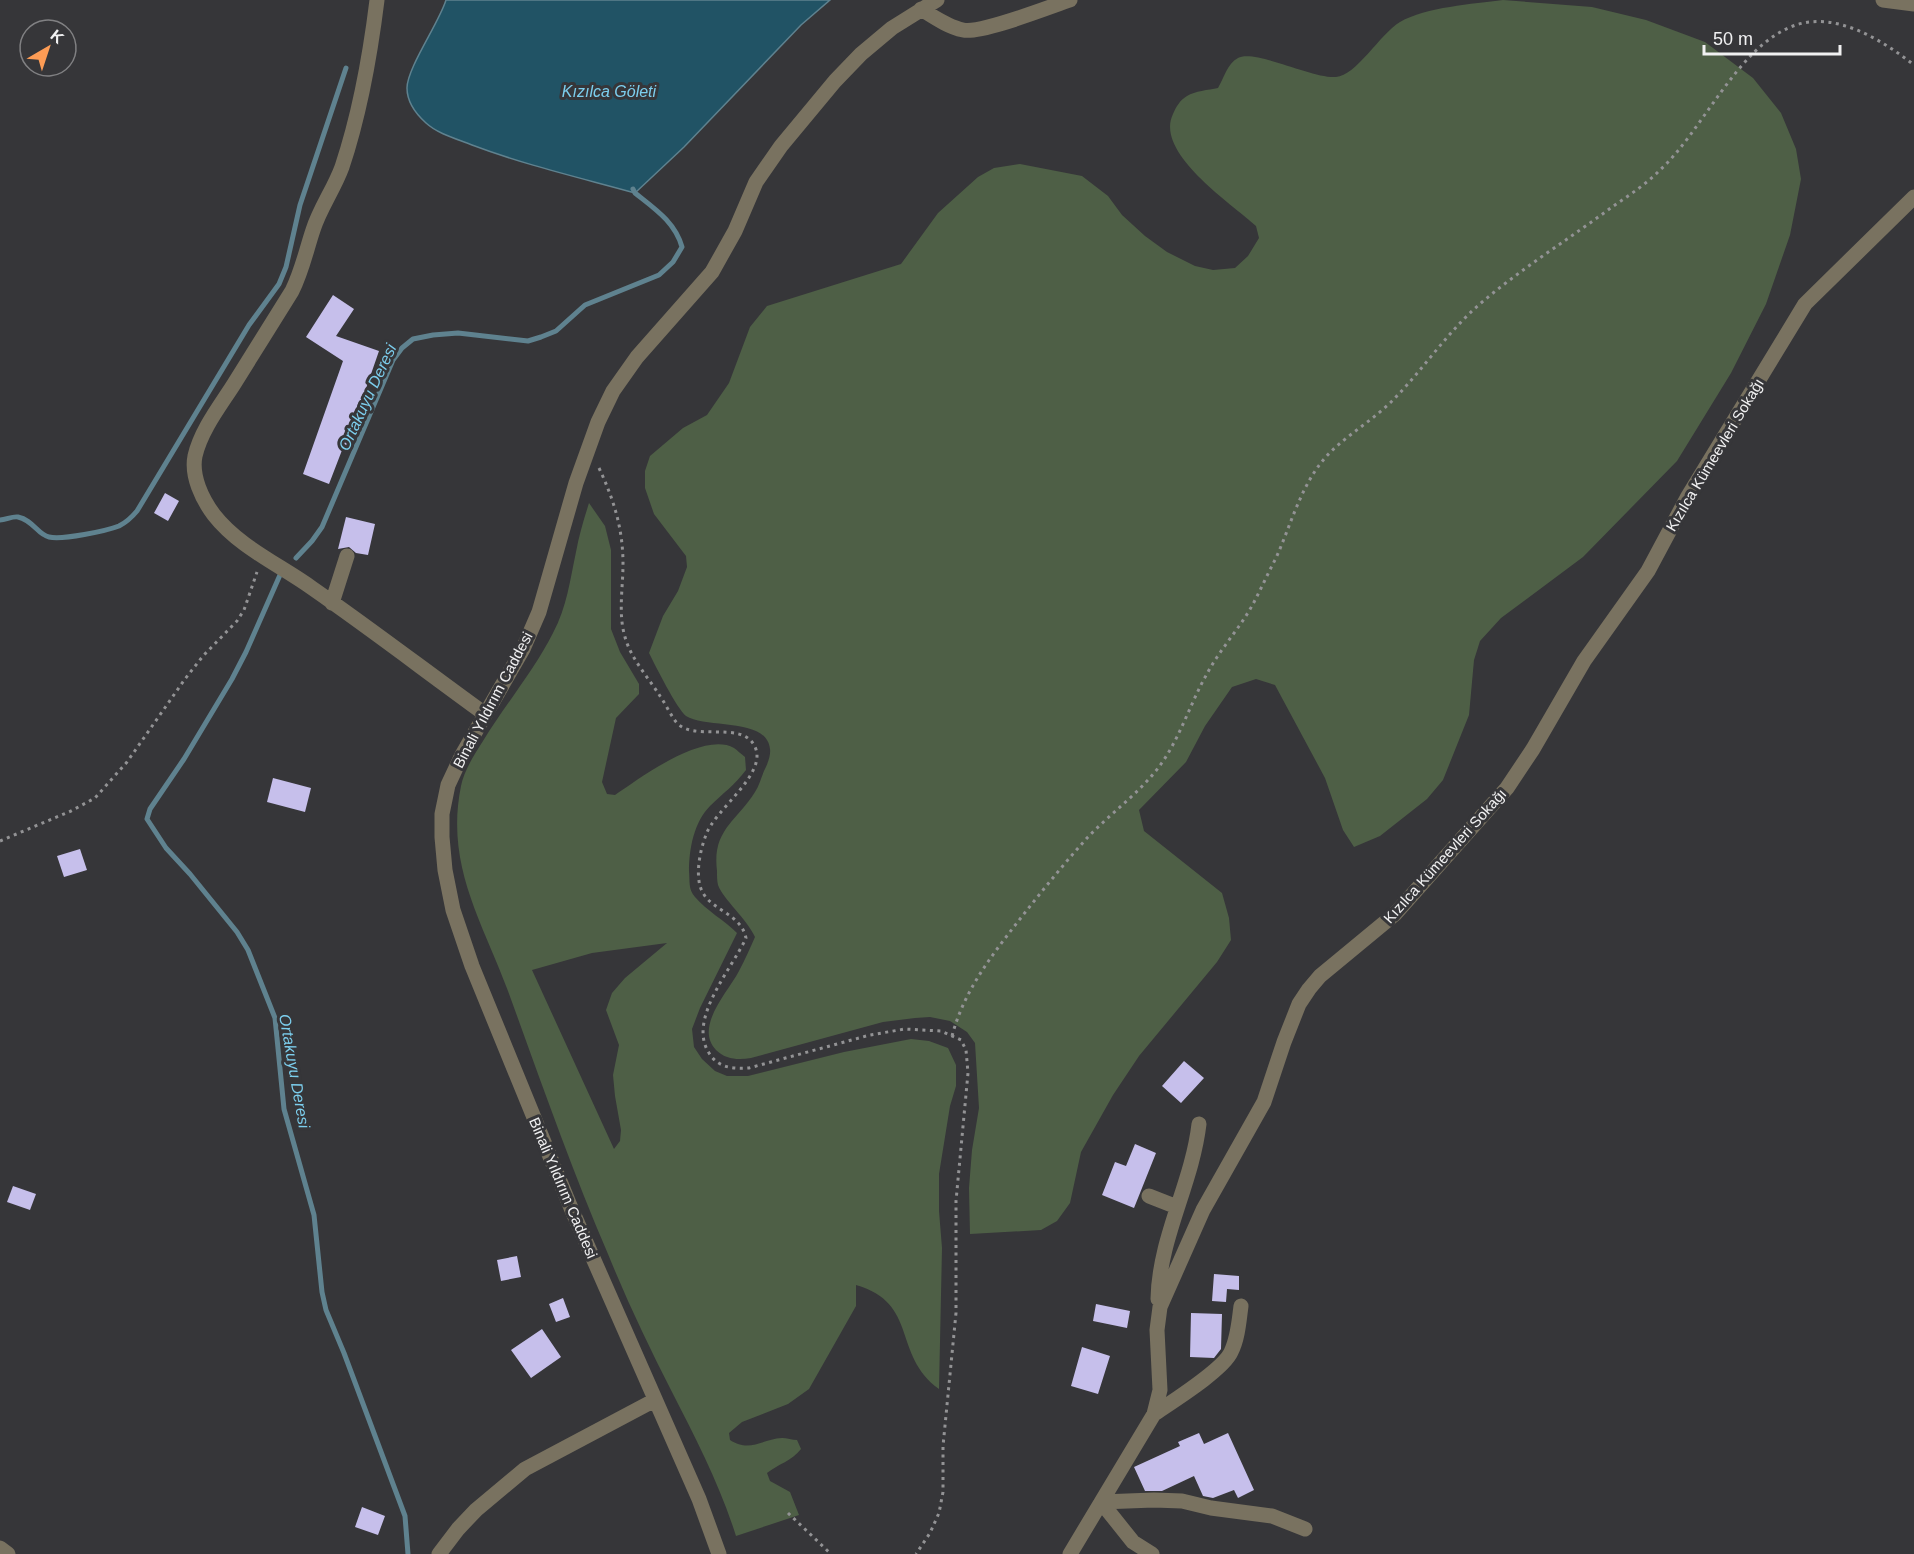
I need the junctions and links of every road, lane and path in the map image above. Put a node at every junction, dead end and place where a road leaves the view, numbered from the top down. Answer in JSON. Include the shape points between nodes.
{"nodes":[{"id":1,"x":377,"y":0,"type":"edge"},
{"id":2,"x":937,"y":0,"type":"edge"},
{"id":3,"x":1070,"y":0,"type":"edge"},
{"id":4,"x":1882,"y":0,"type":"edge"},
{"id":5,"x":1914,"y":4,"type":"edge"},
{"id":6,"x":921,"y":9,"type":"junction"},
{"id":7,"x":1914,"y":65,"type":"edge"},
{"id":8,"x":1914,"y":197,"type":"edge"},
{"id":9,"x":589,"y":448,"type":"junction"},
{"id":10,"x":262,"y":556,"type":"junction"},
{"id":11,"x":347,"y":556,"type":"dead end"},
{"id":12,"x":332,"y":603,"type":"junction"},
{"id":13,"x":485,"y":714,"type":"junction"},
{"id":14,"x":0,"y":841,"type":"edge"},
{"id":15,"x":952,"y":1036,"type":"junction"},
{"id":16,"x":1199,"y":1124,"type":"dead end"},
{"id":17,"x":1149,"y":1196,"type":"dead end"},
{"id":18,"x":1177,"y":1207,"type":"junction"},
{"id":19,"x":1242,"y":1306,"type":"dead end"},
{"id":20,"x":1158,"y":1315,"type":"junction"},
{"id":21,"x":655,"y":1400,"type":"junction"},
{"id":22,"x":1154,"y":1414,"type":"junction"},
{"id":23,"x":1101,"y":1502,"type":"junction"},
{"id":24,"x":788,"y":1513,"type":"dead end"},
{"id":25,"x":1305,"y":1529,"type":"dead end"},
{"id":26,"x":0,"y":1548,"type":"edge"},
{"id":27,"x":8,"y":1554,"type":"edge"},
{"id":28,"x":439,"y":1554,"type":"edge"},
{"id":29,"x":718,"y":1554,"type":"edge"},
{"id":30,"x":831,"y":1554,"type":"edge"},
{"id":31,"x":916,"y":1554,"type":"edge"},
{"id":32,"x":1070,"y":1554,"type":"edge"},
{"id":33,"x":1152,"y":1554,"type":"edge"}],
"edges":[{"from":1,"to":10,"type":"street","via":[[367,74],[349,146],[313,230],[300,276],[217,410],[195,457],[194,474],[214,514],[228,531]]},
{"from":2,"to":6,"type":"street","name":"Binali Yıldırım Caddesi"},
{"from":3,"to":6,"type":"street","via":[[996,25],[965,31]]},
{"from":4,"to":5,"type":"street"},
{"from":6,"to":9,"type":"street","name":"Binali Yıldırım Caddesi","via":[[861,54],[781,146],[756,182],[712,272],[637,357],[613,391]]},
{"from":7,"to":15,"type":"path","via":[[1863,33],[1833,23],[1795,25],[1777,34],[1744,64],[1696,130],[1659,172],[1479,305],[1373,419],[1337,445],[1307,485],[1252,605],[1205,676],[1159,768],[1088,837],[990,957],[958,1012]]},
{"from":8,"to":20,"type":"street","name":"Kızılca Kümeevleri Sokağı","via":[[1800,311],[1644,578],[1584,661],[1507,788],[1395,914],[1309,989],[1292,1020],[1264,1101],[1203,1210]]},
{"from":9,"to":13,"type":"street","name":"Binali Yıldırım Caddesi","via":[[539,612],[523,649]]},
{"from":9,"to":15,"type":"path","via":[[618,514],[624,635],[634,657],[681,728],[738,734],[749,739],[757,753],[749,777],[711,824],[700,857],[703,894],[739,923],[746,938],[709,1005],[702,1035],[706,1050],[713,1059],[734,1070],[905,1029],[933,1029]]},
{"from":10,"to":12,"type":"street"},
{"from":10,"to":14,"type":"path","via":[[237,621],[203,656],[127,762],[95,798]]},
{"from":11,"to":12,"type":"street"},
{"from":12,"to":13,"type":"street"},
{"from":13,"to":21,"type":"street","name":"Binali Yıldırım Caddesi","via":[[448,785],[442,814],[445,870],[453,910],[571,1208]]},
{"from":15,"to":31,"type":"path","via":[[961,1040],[966,1050],[968,1073],[956,1201],[956,1313],[945,1413],[944,1492],[930,1533]]},
{"from":16,"to":18,"type":"street","via":[[1193,1159]]},
{"from":17,"to":18,"type":"street"},
{"from":18,"to":20,"type":"street","via":[[1163,1260]]},
{"from":19,"to":22,"type":"street","via":[[1235,1343],[1228,1357]]},
{"from":20,"to":22,"type":"street","name":"Kızılca Kümeevleri Sokağı","via":[[1160,1390]]},
{"from":21,"to":28,"type":"street","via":[[525,1469],[477,1510]]},
{"from":21,"to":29,"type":"street","name":"Binali Yıldırım Caddesi","via":[[699,1499]]},
{"from":22,"to":23,"type":"street","name":"Kızılca Kümeevleri Sokağı"},
{"from":23,"to":25,"type":"street","via":[[1182,1501],[1272,1516]]},
{"from":23,"to":32,"type":"street","name":"Kızılca Kümeevleri Sokağı"},
{"from":23,"to":33,"type":"street","via":[[1132,1542]]},
{"from":24,"to":30,"type":"path"},
{"from":26,"to":27,"type":"street"}]}
